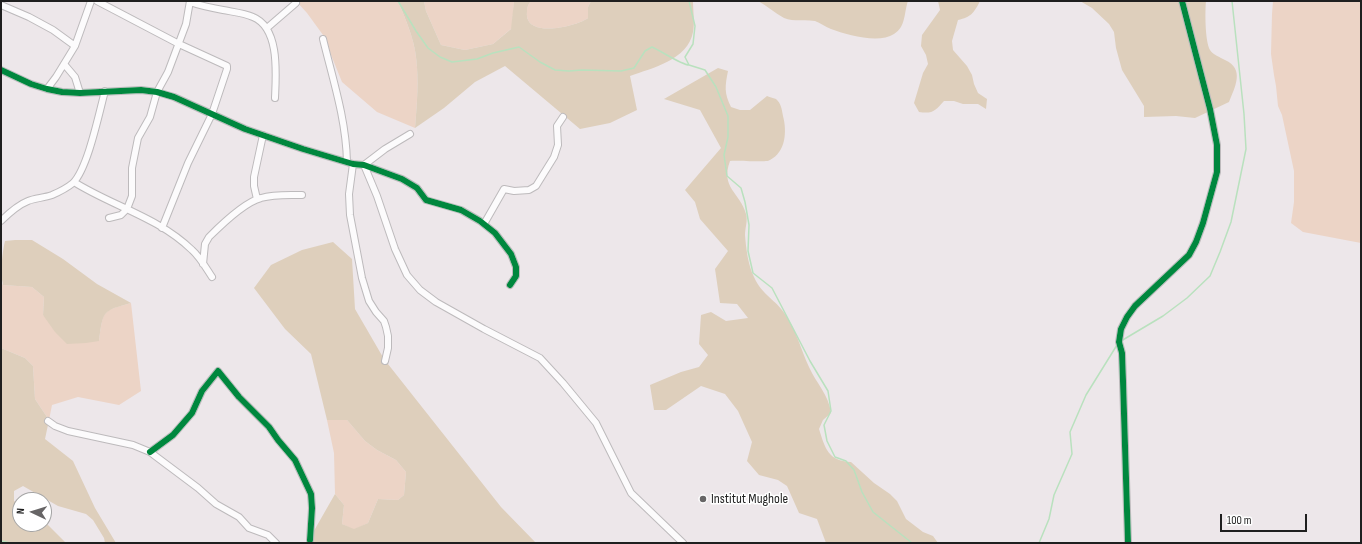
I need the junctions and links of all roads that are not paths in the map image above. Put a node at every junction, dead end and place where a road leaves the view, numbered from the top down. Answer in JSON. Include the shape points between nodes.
{"nodes":[{"id":1,"x":91,"y":1,"type":"edge"},
{"id":2,"x":97,"y":1,"type":"edge"},
{"id":3,"x":1182,"y":1,"type":"edge"},
{"id":4,"x":190,"y":2,"type":"edge"},
{"id":5,"x":296,"y":3,"type":"dead end"},
{"id":6,"x":1,"y":5,"type":"edge"},
{"id":7,"x":267,"y":28,"type":"junction"},
{"id":8,"x":323,"y":39,"type":"dead end"},
{"id":9,"x":179,"y":44,"type":"junction"},
{"id":10,"x":75,"y":46,"type":"junction"},
{"id":11,"x":64,"y":64,"type":"junction"},
{"id":12,"x":1,"y":70,"type":"edge"},
{"id":13,"x":47,"y":89,"type":"junction"},
{"id":14,"x":105,"y":91,"type":"junction"},
{"id":15,"x":157,"y":92,"type":"junction"},
{"id":16,"x":80,"y":93,"type":"junction"},
{"id":17,"x":275,"y":98,"type":"dead end"},
{"id":18,"x":212,"y":114,"type":"junction"},
{"id":19,"x":562,"y":117,"type":"dead end"},
{"id":20,"x":410,"y":134,"type":"dead end"},
{"id":21,"x":263,"y":135,"type":"junction"},
{"id":22,"x":350,"y":163,"type":"junction"},
{"id":23,"x":364,"y":165,"type":"junction"},
{"id":24,"x":74,"y":182,"type":"junction"},
{"id":25,"x":302,"y":195,"type":"dead end"},
{"id":26,"x":257,"y":199,"type":"junction"},
{"id":27,"x":127,"y":208,"type":"junction"},
{"id":28,"x":109,"y":218,"type":"dead end"},
{"id":29,"x":1,"y":221,"type":"edge"},
{"id":30,"x":484,"y":224,"type":"junction"},
{"id":31,"x":162,"y":228,"type":"junction"},
{"id":32,"x":204,"y":264,"type":"junction"},
{"id":33,"x":212,"y":277,"type":"dead end"},
{"id":34,"x":510,"y":285,"type":"dead end"},
{"id":35,"x":384,"y":361,"type":"dead end"},
{"id":36,"x":48,"y":421,"type":"dead end"},
{"id":37,"x":150,"y":452,"type":"junction"},
{"id":38,"x":310,"y":540,"type":"dead end"},
{"id":39,"x":276,"y":543,"type":"edge"},
{"id":40,"x":683,"y":543,"type":"edge"},
{"id":41,"x":1128,"y":543,"type":"edge"}],
"edges":[{"from":1,"to":10,"type":"street"},
{"from":2,"to":9,"type":"street"},
{"from":3,"to":41,"type":"street","via":[[1210,109],[1217,145],[1217,172],[1203,223],[1189,256],[1135,306],[1121,329],[1119,342],[1124,381]]},
{"from":4,"to":7,"type":"street","via":[[253,17]]},
{"from":4,"to":9,"type":"street"},
{"from":5,"to":7,"type":"street"},
{"from":6,"to":10,"type":"street","via":[[53,30]]},
{"from":7,"to":17,"type":"street","via":[[275,55]]},
{"from":8,"to":22,"type":"street","via":[[342,111]]},
{"from":9,"to":15,"type":"street"},
{"from":9,"to":18,"type":"street","via":[[227,66]]},
{"from":10,"to":11,"type":"street"},
{"from":11,"to":13,"type":"street"},
{"from":11,"to":16,"type":"street","via":[[75,77]]},
{"from":12,"to":13,"type":"street"},
{"from":13,"to":16,"type":"street"},
{"from":14,"to":15,"type":"street"},
{"from":14,"to":16,"type":"street"},
{"from":14,"to":24,"type":"street","via":[[88,154]]},
{"from":15,"to":18,"type":"street"},
{"from":15,"to":27,"type":"street","via":[[150,117],[138,138],[132,168],[132,196]]},
{"from":18,"to":21,"type":"street"},
{"from":18,"to":31,"type":"street","via":[[188,163]]},
{"from":19,"to":30,"type":"street","via":[[557,126],[558,145],[554,157],[536,186],[529,190],[504,189]]},
{"from":20,"to":23,"type":"street"},
{"from":21,"to":22,"type":"street"},
{"from":21,"to":26,"type":"street","via":[[254,176]]},
{"from":22,"to":23,"type":"street"},
{"from":22,"to":35,"type":"street","via":[[350,215],[368,301],[384,321],[387,332],[388,348]]},
{"from":23,"to":30,"type":"street","via":[[402,179],[418,188],[426,200],[461,210]]},
{"from":23,"to":40,"type":"street","via":[[394,249],[407,275],[420,290],[436,302],[540,358],[596,423],[631,493]]},
{"from":24,"to":27,"type":"street","via":[[89,192]]},
{"from":24,"to":29,"type":"street","via":[[64,190],[28,201]]},
{"from":25,"to":26,"type":"street"},
{"from":26,"to":32,"type":"street","via":[[248,203],[209,237],[205,244]]},
{"from":27,"to":28,"type":"street","via":[[121,215]]},
{"from":27,"to":31,"type":"street"},
{"from":30,"to":34,"type":"street","via":[[495,233],[511,254],[516,276]]},
{"from":31,"to":32,"type":"street","via":[[192,250]]},
{"from":32,"to":33,"type":"street"},
{"from":36,"to":37,"type":"street","via":[[68,431],[133,445]]},
{"from":37,"to":38,"type":"street","via":[[173,435],[192,413],[202,391],[218,371],[295,460],[311,494]]},
{"from":37,"to":39,"type":"street","via":[[216,504],[239,517],[249,528],[268,535]]}]}
